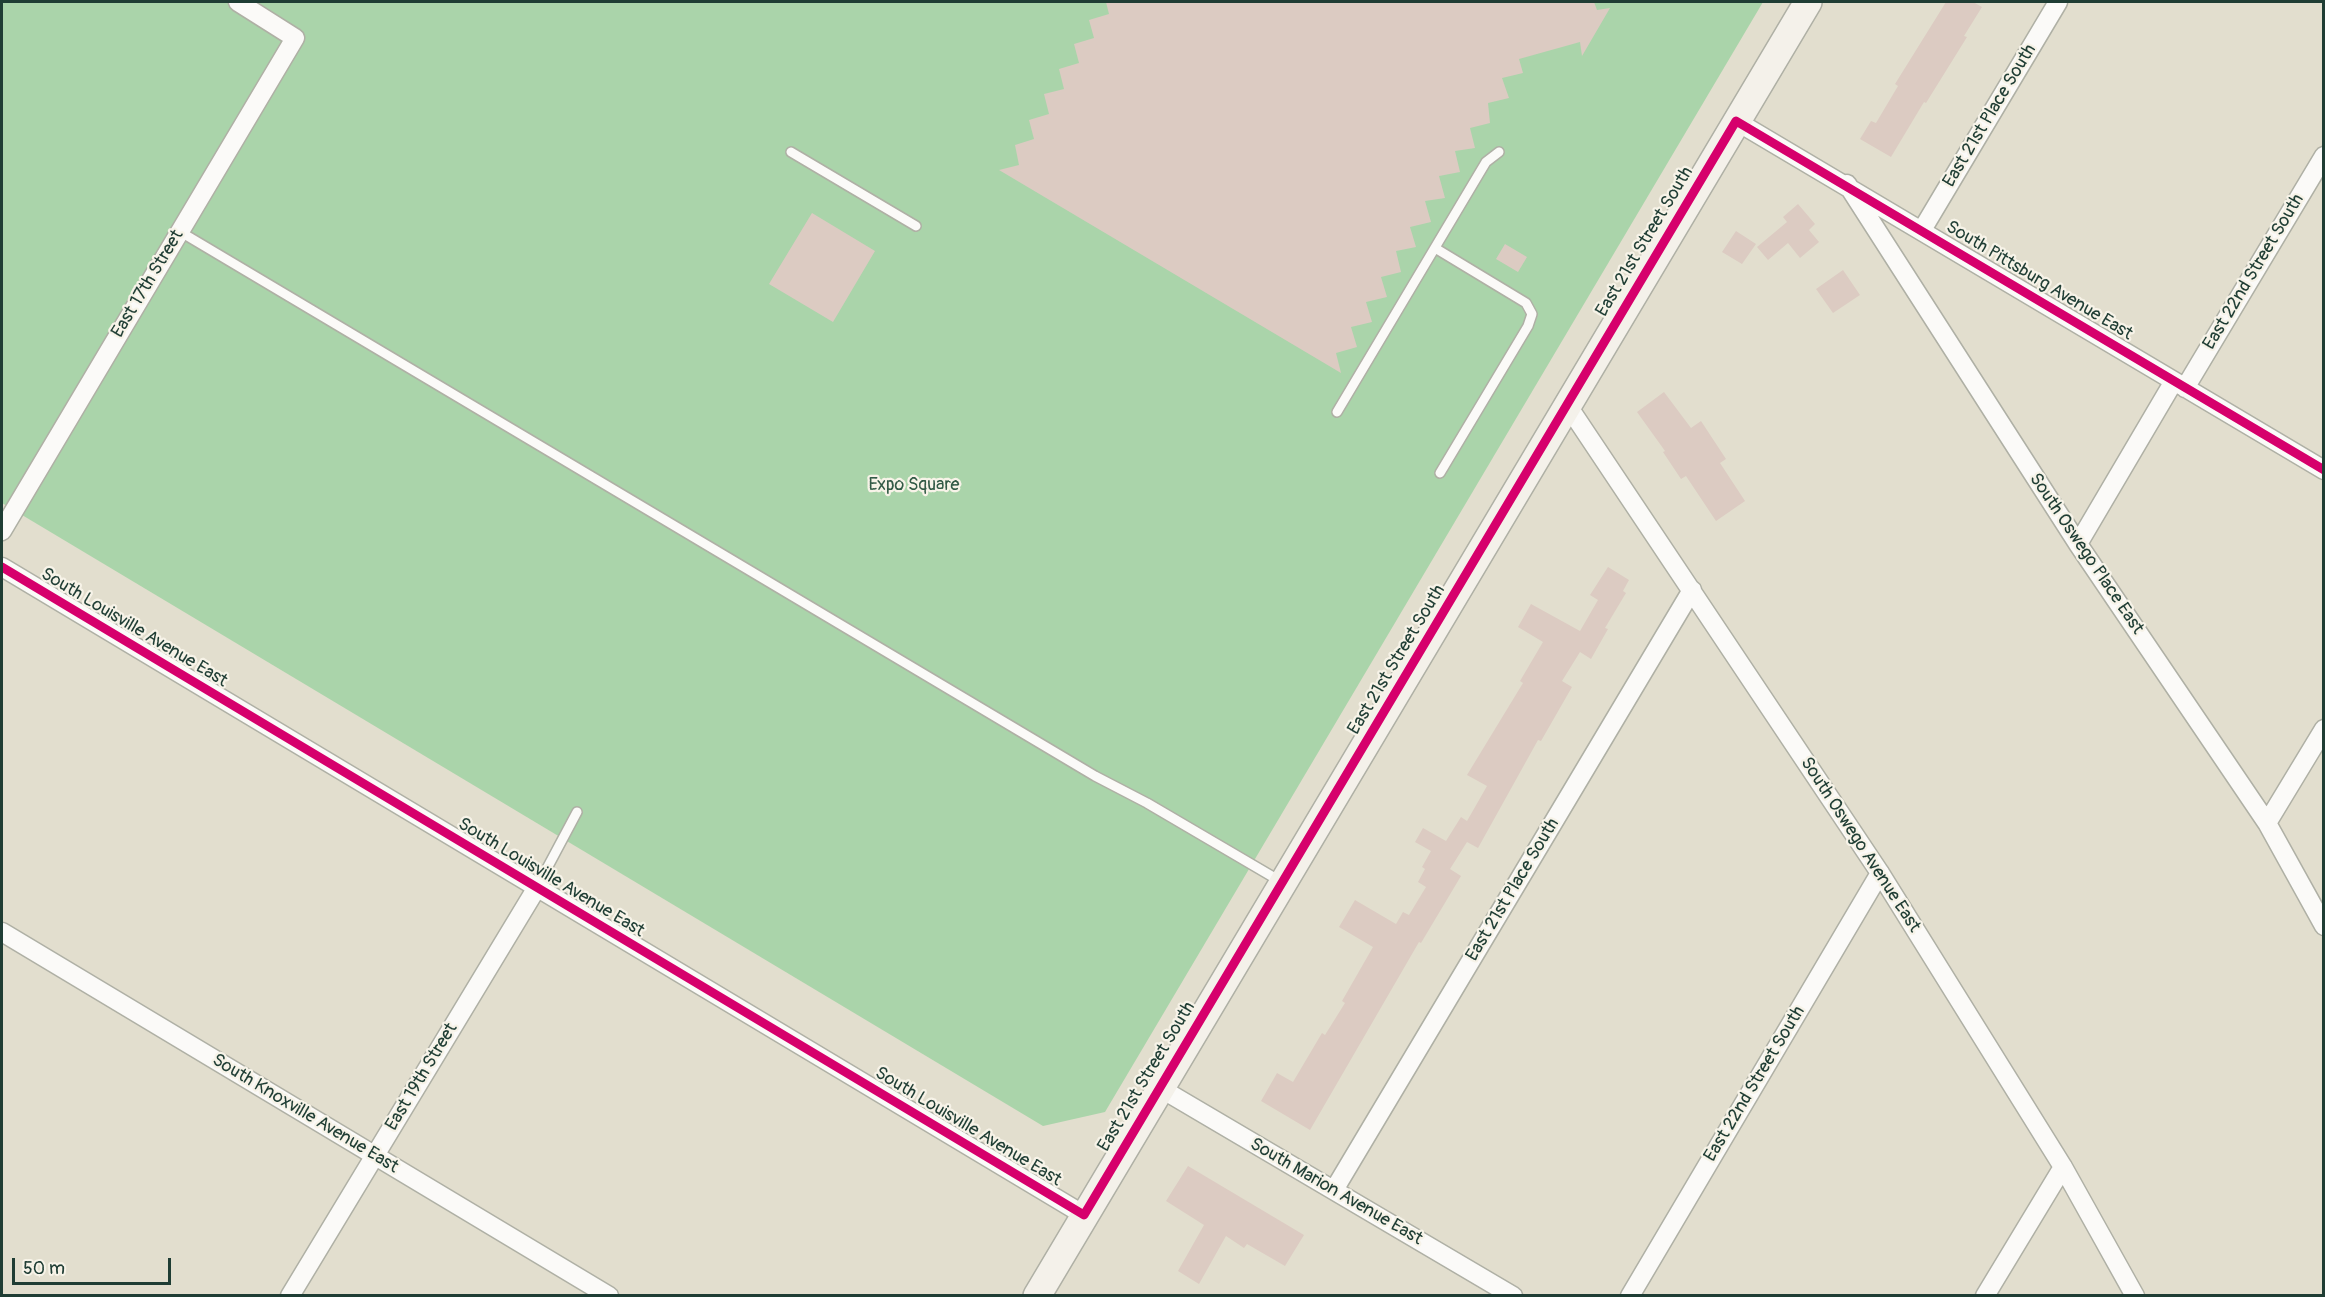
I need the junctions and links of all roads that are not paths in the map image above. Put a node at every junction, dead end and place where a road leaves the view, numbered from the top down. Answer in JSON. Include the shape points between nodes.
{"nodes":[{"id":1,"x":238,"y":2,"type":"edge"},
{"id":2,"x":1808,"y":2,"type":"edge"},
{"id":3,"x":2058,"y":2,"type":"edge"},
{"id":4,"x":1736,"y":121,"type":"junction"},
{"id":5,"x":791,"y":152,"type":"dead end"},
{"id":6,"x":1499,"y":152,"type":"dead end"},
{"id":7,"x":2324,"y":156,"type":"edge"},
{"id":8,"x":1846,"y":184,"type":"junction"},
{"id":9,"x":916,"y":226,"type":"dead end"},
{"id":10,"x":1922,"y":230,"type":"junction"},
{"id":11,"x":179,"y":231,"type":"junction"},
{"id":12,"x":1435,"y":248,"type":"junction"},
{"id":13,"x":2180,"y":385,"type":"junction"},
{"id":14,"x":1568,"y":406,"type":"junction"},
{"id":15,"x":1337,"y":412,"type":"dead end"},
{"id":16,"x":2324,"y":470,"type":"edge"},
{"id":17,"x":1440,"y":473,"type":"dead end"},
{"id":18,"x":2,"y":531,"type":"edge"},
{"id":19,"x":2078,"y":544,"type":"junction"},
{"id":20,"x":2,"y":567,"type":"edge"},
{"id":21,"x":1692,"y":590,"type":"junction"},
{"id":22,"x":2324,"y":729,"type":"edge"},
{"id":23,"x":577,"y":812,"type":"dead end"},
{"id":24,"x":2267,"y":823,"type":"junction"},
{"id":25,"x":1880,"y":873,"type":"junction"},
{"id":26,"x":1283,"y":883,"type":"junction"},
{"id":27,"x":536,"y":889,"type":"junction"},
{"id":28,"x":2324,"y":926,"type":"edge"},
{"id":29,"x":2,"y":932,"type":"edge"},
{"id":30,"x":1160,"y":1088,"type":"junction"},
{"id":31,"x":374,"y":1155,"type":"junction"},
{"id":32,"x":2063,"y":1167,"type":"junction"},
{"id":33,"x":1334,"y":1190,"type":"junction"},
{"id":34,"x":1084,"y":1215,"type":"junction"},
{"id":35,"x":290,"y":1296,"type":"edge"},
{"id":36,"x":609,"y":1296,"type":"edge"},
{"id":37,"x":1037,"y":1296,"type":"edge"},
{"id":38,"x":1513,"y":1296,"type":"edge"},
{"id":39,"x":1630,"y":1296,"type":"edge"},
{"id":40,"x":1985,"y":1296,"type":"edge"},
{"id":41,"x":2135,"y":1296,"type":"edge"}],
"edges":[{"from":1,"to":11,"type":"street","name":"East 17th Street","via":[[295,38]]},
{"from":2,"to":4,"type":"main road","name":"East 21st Street South"},
{"from":3,"to":10,"type":"street","name":"East 21st Place South"},
{"from":4,"to":8,"type":"street","name":"South Pittsburg Avenue East"},
{"from":4,"to":14,"type":"main road","name":"East 21st Street South"},
{"from":5,"to":9,"type":"lane"},
{"from":6,"to":12,"type":"lane","via":[[1486,162]]},
{"from":7,"to":13,"type":"street","name":"East 22nd Street South"},
{"from":8,"to":10,"type":"street","name":"South Pittsburg Avenue East"},
{"from":8,"to":19,"type":"street","name":"South Oswego Place East"},
{"from":10,"to":13,"type":"street","name":"South Pittsburg Avenue East"},
{"from":11,"to":18,"type":"street","name":"East 17th Street"},
{"from":11,"to":26,"type":"lane","via":[[1085,770]]},
{"from":12,"to":15,"type":"lane"},
{"from":12,"to":17,"type":"lane","via":[[1526,303],[1532,314]]},
{"from":13,"to":16,"type":"street","name":"South Pittsburg Avenue East"},
{"from":13,"to":19,"type":"street","name":"East 22nd Street South"},
{"from":14,"to":21,"type":"street","name":"South Oswego Avenue East"},
{"from":14,"to":26,"type":"main road","name":"East 21st Street South"},
{"from":19,"to":24,"type":"street","name":"South Oswego Place East"},
{"from":20,"to":27,"type":"street","name":"South Louisville Avenue East"},
{"from":21,"to":25,"type":"street","name":"South Oswego Avenue East"},
{"from":21,"to":33,"type":"street","name":"East 21st Place South"},
{"from":22,"to":24,"type":"street"},
{"from":23,"to":27,"type":"lane"},
{"from":24,"to":28,"type":"street","name":"South Oswego Place East"},
{"from":25,"to":32,"type":"street","name":"South Oswego Avenue East"},
{"from":25,"to":39,"type":"street","name":"East 22nd Street South"},
{"from":26,"to":30,"type":"main road","name":"East 21st Street South"},
{"from":27,"to":31,"type":"street","name":"East 19th Street"},
{"from":27,"to":34,"type":"street","name":"South Louisville Avenue East"},
{"from":29,"to":31,"type":"street","name":"South Knoxville Avenue East"},
{"from":30,"to":33,"type":"street","name":"South Marion Avenue East"},
{"from":30,"to":34,"type":"main road","name":"East 21st Street South"},
{"from":31,"to":35,"type":"street","name":"East 19th Street"},
{"from":31,"to":36,"type":"street","name":"South Knoxville Avenue East"},
{"from":32,"to":40,"type":"street"},
{"from":32,"to":41,"type":"street","name":"South Oswego Avenue East"},
{"from":33,"to":38,"type":"street","name":"South Marion Avenue East"},
{"from":34,"to":37,"type":"main road","name":"East 21st Street South"}]}
